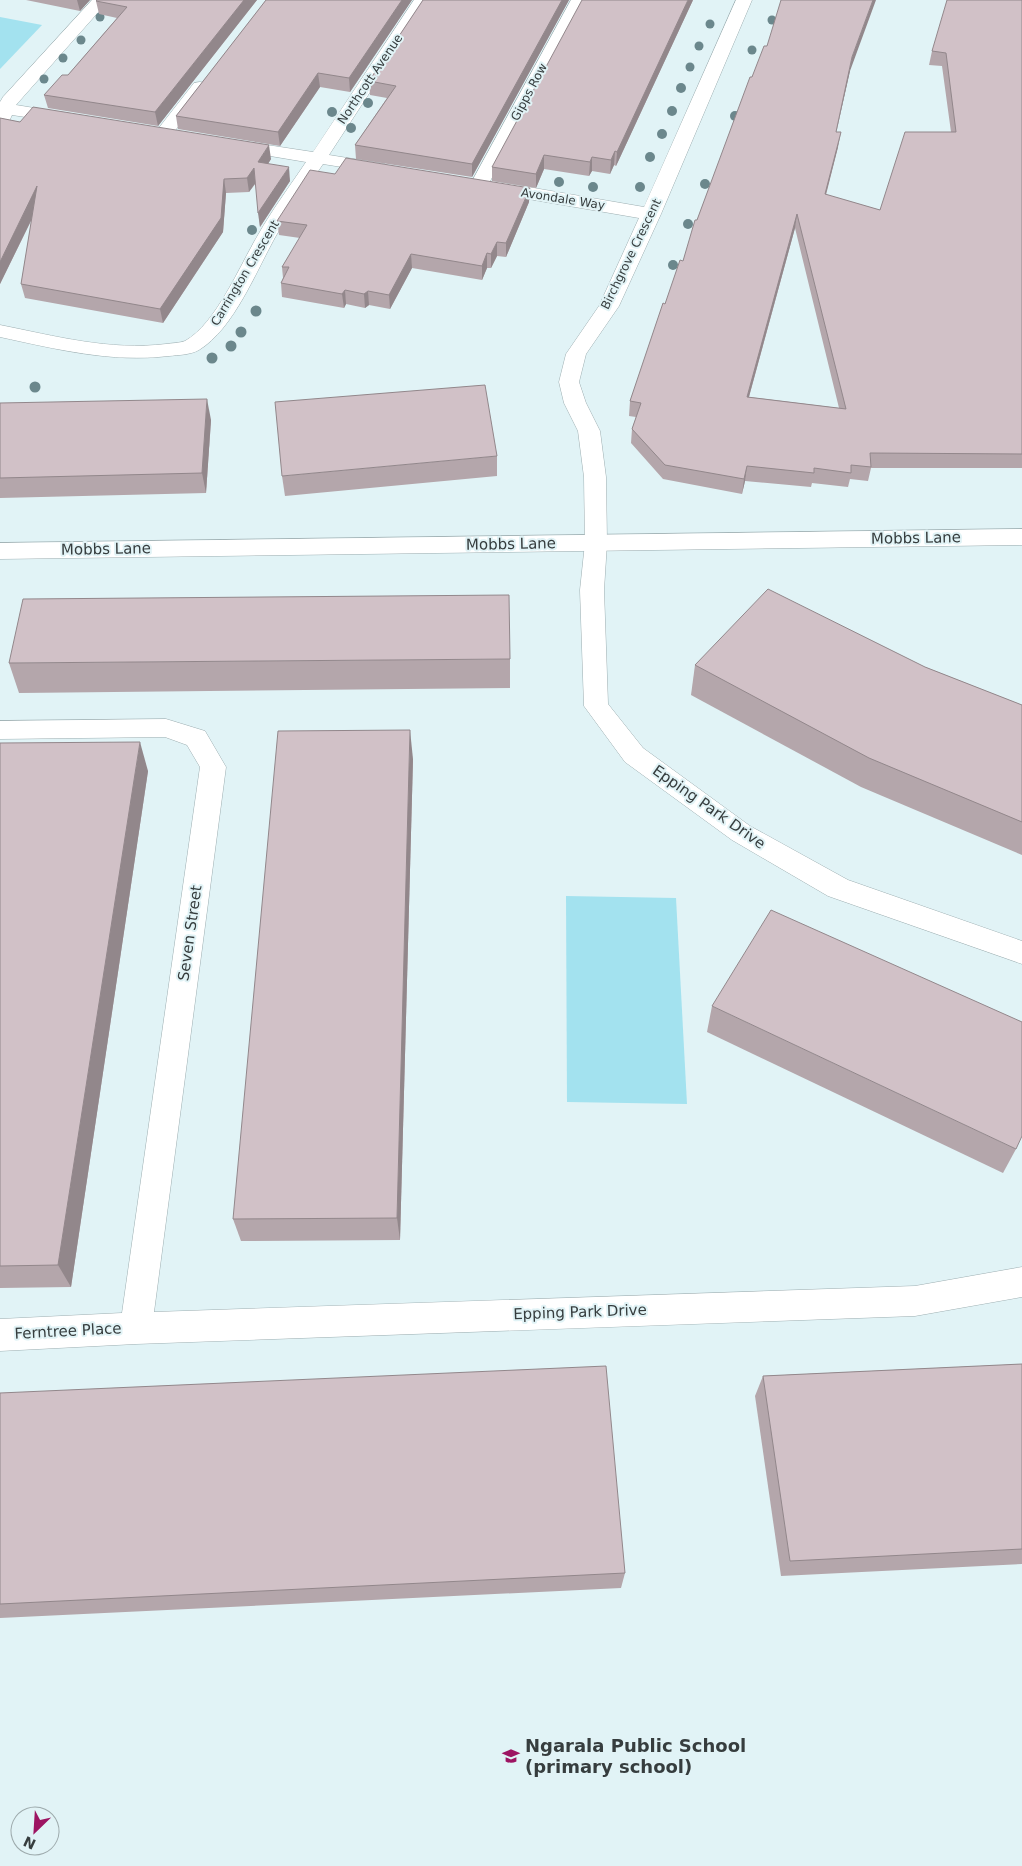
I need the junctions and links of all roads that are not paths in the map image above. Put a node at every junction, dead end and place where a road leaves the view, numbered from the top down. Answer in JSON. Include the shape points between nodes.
{"nodes":[{"id":1,"x":101,"y":0,"type":"edge"},
{"id":2,"x":422,"y":0,"type":"edge"},
{"id":3,"x":579,"y":0,"type":"edge"},
{"id":4,"x":744,"y":0,"type":"edge"},
{"id":5,"x":212,"y":70,"type":"edge"},
{"id":6,"x":2,"y":114,"type":"edge"},
{"id":7,"x":80,"y":120,"type":"edge"},
{"id":8,"x":145,"y":130,"type":"edge"},
{"id":9,"x":164,"y":133,"type":"junction"},
{"id":10,"x":183,"y":136,"type":"edge"},
{"id":11,"x":221,"y":142,"type":"edge"},
{"id":12,"x":317,"y":158,"type":"junction"},
{"id":13,"x":393,"y":171,"type":"edge"},
{"id":14,"x":460,"y":182,"type":"edge"},
{"id":15,"x":479,"y":185,"type":"junction"},
{"id":16,"x":652,"y":214,"type":"junction"},
{"id":17,"x":0,"y":331,"type":"edge"},
{"id":18,"x":1022,"y":537,"type":"edge"},
{"id":19,"x":596,"y":543,"type":"junction"},
{"id":20,"x":0,"y":551,"type":"edge"},
{"id":21,"x":0,"y":730,"type":"edge"},
{"id":22,"x":1022,"y":952,"type":"edge"},
{"id":23,"x":1022,"y":1282,"type":"edge"},
{"id":24,"x":136,"y":1328,"type":"junction"},
{"id":25,"x":0,"y":1335,"type":"edge"}],
"edges":[{"from":1,"to":6,"type":"street","via":[[9,102]]},
{"from":2,"to":12,"type":"street","name":"Northcott Avenue"},
{"from":3,"to":15,"type":"street","name":"Gipps Row"},
{"from":4,"to":16,"type":"street","name":"Birchgrove Crescent"},
{"from":5,"to":9,"type":"street"},
{"from":6,"to":7,"type":"street"},
{"from":8,"to":9,"type":"street"},
{"from":9,"to":10,"type":"street"},
{"from":11,"to":12,"type":"street"},
{"from":12,"to":13,"type":"street"},
{"from":12,"to":17,"type":"street","name":"Carrington Crescent","via":[[211,330],[191,346],[158,352],[99,350]]},
{"from":14,"to":15,"type":"street","name":"Avondale Way"},
{"from":15,"to":16,"type":"street","name":"Avondale Way"},
{"from":16,"to":19,"type":"street","name":"Birchgrove Crescent","via":[[609,306],[576,354],[569,382],[589,431],[595,477]]},
{"from":18,"to":19,"type":"street","name":"Mobbs Lane"},
{"from":19,"to":20,"type":"street","name":"Mobbs Lane"},
{"from":19,"to":22,"type":"street","name":"Epping Park Drive","via":[[592,590],[596,706],[634,755],[741,833],[838,888]]},
{"from":21,"to":24,"type":"street","name":"Seven Street","via":[[166,728],[196,738],[213,767]]},
{"from":23,"to":24,"type":"street","name":"Epping Park Drive","via":[[915,1301]]},
{"from":24,"to":25,"type":"street","name":"Ferntree Place"}]}
